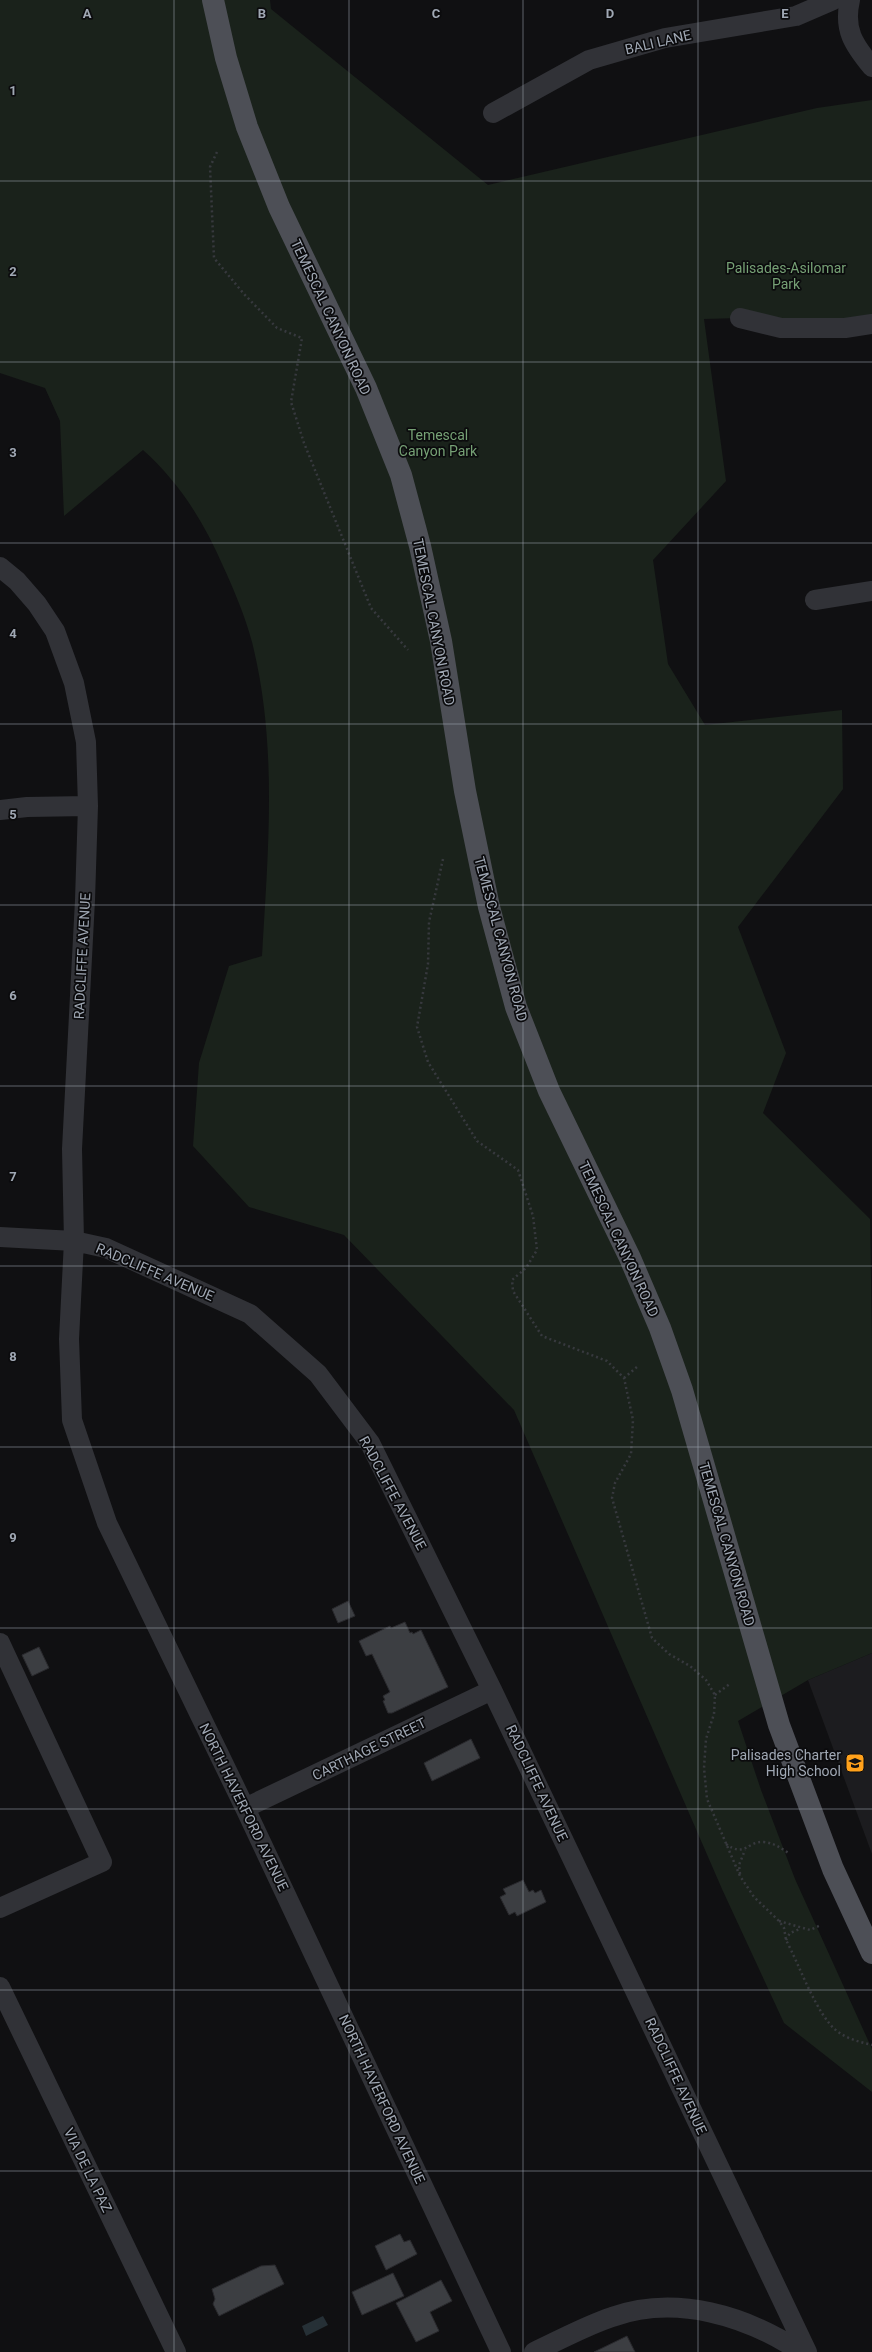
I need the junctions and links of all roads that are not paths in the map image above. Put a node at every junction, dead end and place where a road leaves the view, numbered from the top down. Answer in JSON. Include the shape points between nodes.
{"nodes":[{"id":1,"x":213,"y":0,"type":"edge"},
{"id":2,"x":833,"y":0,"type":"edge"},
{"id":3,"x":850,"y":0,"type":"edge"},
{"id":4,"x":872,"y":68,"type":"edge"},
{"id":5,"x":493,"y":113,"type":"dead end"},
{"id":6,"x":740,"y":318,"type":"dead end"},
{"id":7,"x":872,"y":324,"type":"edge"},
{"id":8,"x":0,"y":567,"type":"edge"},
{"id":9,"x":872,"y":591,"type":"edge"},
{"id":10,"x":815,"y":600,"type":"dead end"},
{"id":11,"x":88,"y":806,"type":"junction"},
{"id":12,"x":0,"y":810,"type":"edge"},
{"id":13,"x":0,"y":1237,"type":"edge"},
{"id":14,"x":74,"y":1241,"type":"junction"},
{"id":15,"x":0,"y":1643,"type":"edge"},
{"id":16,"x":492,"y":1690,"type":"junction"},
{"id":17,"x":245,"y":1808,"type":"junction"},
{"id":18,"x":0,"y":1908,"type":"edge"},
{"id":19,"x":872,"y":1953,"type":"edge"},
{"id":20,"x":0,"y":1987,"type":"edge"},
{"id":21,"x":176,"y":2352,"type":"edge"},
{"id":22,"x":501,"y":2352,"type":"edge"},
{"id":23,"x":534,"y":2352,"type":"edge"},
{"id":24,"x":801,"y":2352,"type":"edge"},
{"id":25,"x":807,"y":2352,"type":"edge"}],
"edges":[{"from":1,"to":19,"type":"main road","name":"TEMESCAL CANYON ROAD","via":[[226,58],[247,127],[279,207],[366,388],[401,475],[441,641],[465,791],[489,907],[516,1007],[549,1091],[630,1258],[660,1328],[684,1398],[779,1725],[833,1869]]},
{"from":2,"to":5,"type":"street","name":"BALI LANE","via":[[796,16],[665,38],[589,60]]},
{"from":3,"to":4,"type":"street","via":[[846,15],[851,38]]},
{"from":6,"to":7,"type":"street","via":[[781,328],[844,328]]},
{"from":8,"to":11,"type":"street","name":"RADCLIFFE AVENUE","via":[[18,581],[38,604],[56,632],[74,683],[86,742]]},
{"from":9,"to":10,"type":"street"},
{"from":11,"to":12,"type":"street"},
{"from":11,"to":14,"type":"street","name":"RADCLIFFE AVENUE","via":[[72,1149]]},
{"from":13,"to":14,"type":"street"},
{"from":14,"to":16,"type":"street","name":"RADCLIFFE AVENUE","via":[[106,1248],[250,1314],[318,1374],[370,1443]]},
{"from":14,"to":17,"type":"street","name":"NORTH HAVERFORD AVENUE","via":[[70,1339],[72,1420],[107,1523]]},
{"from":15,"to":18,"type":"street","via":[[102,1862]]},
{"from":16,"to":17,"type":"street","name":"CARTHAGE STREET"},
{"from":16,"to":25,"type":"street","name":"RADCLIFFE AVENUE"},
{"from":17,"to":22,"type":"street","name":"NORTH HAVERFORD AVENUE"},
{"from":20,"to":21,"type":"street","name":"VIA DE LA PAZ"},
{"from":23,"to":24,"type":"street","via":[[613,2316],[640,2309],[672,2308],[699,2310],[747,2322],[778,2336]]}]}
